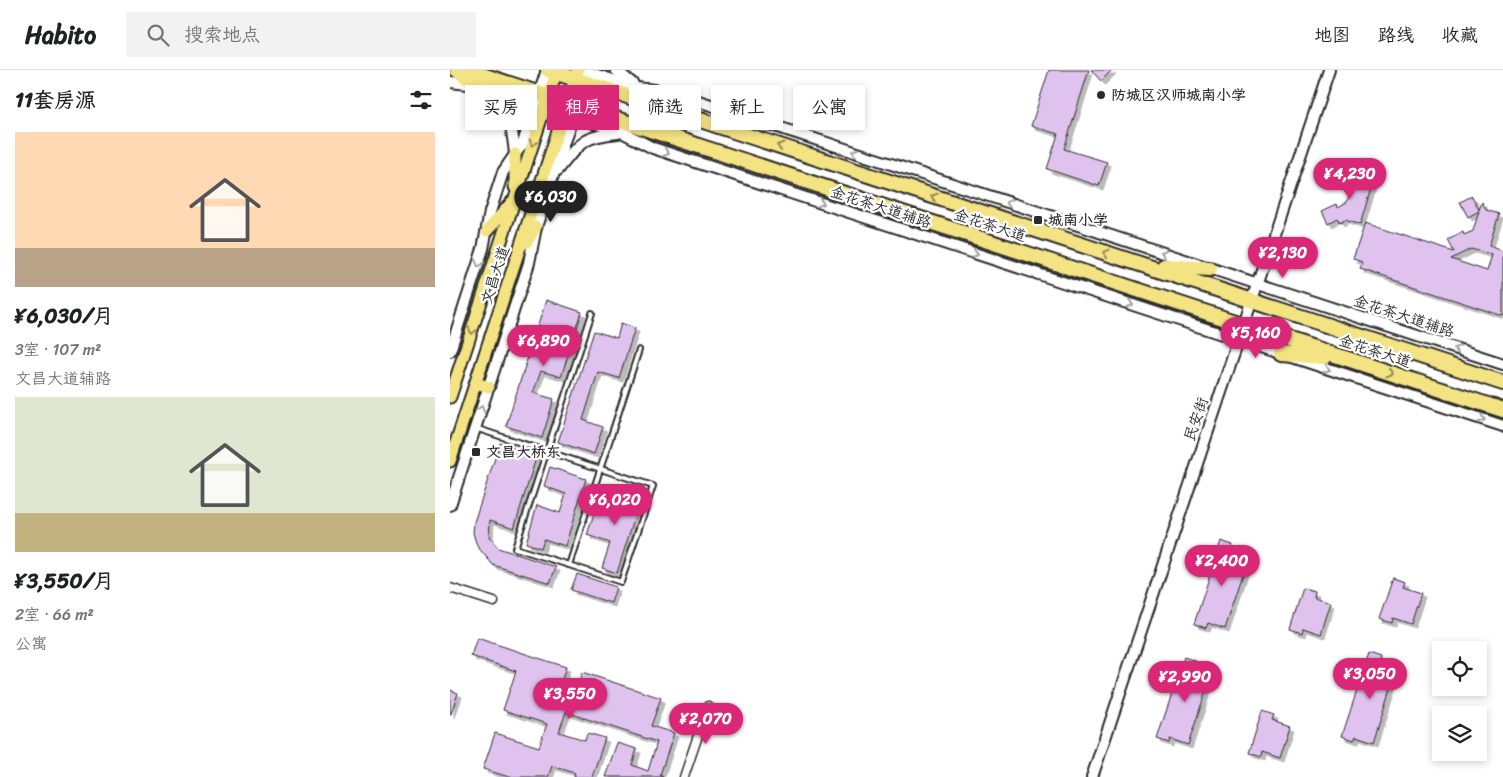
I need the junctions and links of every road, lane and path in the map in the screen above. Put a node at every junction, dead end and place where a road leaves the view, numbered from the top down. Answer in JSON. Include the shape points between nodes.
{"nodes":[{"id":1,"x":457,"y":70,"type":"edge"},
{"id":2,"x":467,"y":70,"type":"edge"},
{"id":3,"x":616,"y":70,"type":"edge"},
{"id":4,"x":1329,"y":70,"type":"edge"},
{"id":5,"x":552,"y":71,"type":"edge"},
{"id":6,"x":582,"y":74,"type":"edge"},
{"id":7,"x":450,"y":82,"type":"edge"},
{"id":8,"x":477,"y":85,"type":"joint"},
{"id":9,"x":634,"y":85,"type":"edge"},
{"id":10,"x":629,"y":86,"type":"edge"},
{"id":11,"x":629,"y":94,"type":"edge"},
{"id":12,"x":537,"y":99,"type":"edge"},
{"id":13,"x":542,"y":100,"type":"junction"},
{"id":14,"x":547,"y":102,"type":"edge"},
{"id":15,"x":701,"y":102,"type":"edge"},
{"id":16,"x":701,"y":120,"type":"edge"},
{"id":17,"x":619,"y":123,"type":"edge"},
{"id":18,"x":512,"y":130,"type":"edge"},
{"id":19,"x":563,"y":130,"type":"edge"},
{"id":20,"x":565,"y":130,"type":"edge"},
{"id":21,"x":617,"y":130,"type":"edge"},
{"id":22,"x":652,"y":131,"type":"junction"},
{"id":23,"x":622,"y":132,"type":"junction"},
{"id":24,"x":515,"y":154,"type":"junction"},
{"id":25,"x":553,"y":177,"type":"junction"},
{"id":26,"x":515,"y":199,"type":"junction"},
{"id":27,"x":536,"y":227,"type":"junction"},
{"id":28,"x":487,"y":231,"type":"junction"},
{"id":29,"x":516,"y":260,"type":"junction"},
{"id":30,"x":1143,"y":265,"type":"junction"},
{"id":31,"x":1210,"y":269,"type":"junction"},
{"id":32,"x":1257,"y":284,"type":"junction"},
{"id":33,"x":1252,"y":300,"type":"junction"},
{"id":34,"x":592,"y":313,"type":"dead end"},
{"id":35,"x":1244,"y":325,"type":"junction"},
{"id":36,"x":1239,"y":340,"type":"junction"},
{"id":37,"x":639,"y":350,"type":"dead end"},
{"id":38,"x":450,"y":351,"type":"edge"},
{"id":39,"x":1281,"y":354,"type":"junction"},
{"id":40,"x":1348,"y":359,"type":"junction"},
{"id":41,"x":1503,"y":364,"type":"edge"},
{"id":42,"x":453,"y":376,"type":"edge"},
{"id":43,"x":476,"y":383,"type":"junction"},
{"id":44,"x":1503,"y":383,"type":"edge"},
{"id":45,"x":489,"y":387,"type":"junction"},
{"id":46,"x":450,"y":397,"type":"edge"},
{"id":47,"x":1503,"y":410,"type":"edge"},
{"id":48,"x":1503,"y":426,"type":"edge"},
{"id":49,"x":475,"y":428,"type":"junction"},
{"id":50,"x":547,"y":451,"type":"junction"},
{"id":51,"x":450,"y":462,"type":"edge"},
{"id":52,"x":600,"y":468,"type":"junction"},
{"id":53,"x":450,"y":505,"type":"edge"},
{"id":54,"x":569,"y":565,"type":"junction"},
{"id":55,"x":450,"y":588,"type":"edge"},
{"id":56,"x":494,"y":602,"type":"dead end"},
{"id":57,"x":708,"y":706,"type":"dead end"},
{"id":58,"x":684,"y":777,"type":"edge"},
{"id":59,"x":1092,"y":777,"type":"edge"}],
"edges":[{"from":1,"to":8,"type":"highway"},
{"from":2,"to":13,"type":"highway","name":"金花茶大道"},
{"from":3,"to":9,"type":"street"},
{"from":4,"to":32,"type":"street","name":"民安街"},
{"from":5,"to":6,"type":"highway","name":"金花茶大道"},
{"from":5,"to":13,"type":"main road","name":"文昌大道"},
{"from":6,"to":10,"type":"street","name":"金花茶大道辅路"},
{"from":6,"to":11,"type":"highway","name":"金花茶大道"},
{"from":7,"to":8,"type":"street"},
{"from":12,"to":13,"type":"street"},
{"from":13,"to":14,"type":"highway","name":"金花茶大道"},
{"from":13,"to":24,"type":"street"},
{"from":13,"to":26,"type":"main road","name":"文昌大道","one_way":true},
{"from":31,"to":15,"type":"street","name":"金花茶大道辅路","one_way":true},
{"from":30,"to":16,"type":"highway","name":"金花茶大道","one_way":true},
{"from":17,"to":22,"type":"highway","name":"金花茶大道"},
{"from":18,"to":24,"type":"street"},
{"from":19,"to":29,"type":"main road","name":"文昌大道"},
{"from":20,"to":25,"type":"street"},
{"from":21,"to":23,"type":"street","name":"金花茶大道辅路"},
{"from":22,"to":23,"type":"highway"},
{"from":22,"to":35,"type":"highway","name":"金花茶大道"},
{"from":23,"to":25,"type":"street","via":[[581,142]]},
{"from":23,"to":36,"type":"street","name":"金花茶大道辅路","one_way":true,"via":[[662,152]]},
{"from":24,"to":26,"type":"main road"},
{"from":24,"to":28,"type":"street","via":[[504,172]]},
{"from":25,"to":27,"type":"street"},
{"from":26,"to":28,"type":"main road"},
{"from":26,"to":42,"type":"main road","name":"文昌大道","one_way":true},
{"from":27,"to":29,"type":"main road"},
{"from":27,"to":45,"type":"street","via":[[529,263]]},
{"from":28,"to":38,"type":"street","one_way":true},
{"from":29,"to":43,"type":"main road","name":"文昌大道"},
{"from":30,"to":31,"type":"highway"},
{"from":30,"to":33,"type":"highway","name":"金花茶大道"},
{"from":31,"to":32,"type":"street","name":"金花茶大道辅路"},
{"from":32,"to":33,"type":"street","name":"民安街"},
{"from":41,"to":32,"type":"street","name":"金花茶大道辅路","one_way":true},
{"from":33,"to":35,"type":"street","name":"民安街"},
{"from":33,"to":44,"type":"highway","name":"金花茶大道"},
{"from":34,"to":50,"type":"lane"},
{"from":35,"to":36,"type":"street","name":"民安街"},
{"from":35,"to":40,"type":"highway","name":"金花茶大道"},
{"from":36,"to":39,"type":"street","name":"金花茶大道辅路"},
{"from":36,"to":59,"type":"street","name":"民安街"},
{"from":37,"to":52,"type":"lane"},
{"from":39,"to":40,"type":"highway"},
{"from":39,"to":48,"type":"street","name":"金花茶大道辅路","one_way":true},
{"from":40,"to":47,"type":"highway","name":"金花茶大道","one_way":true},
{"from":42,"to":46,"type":"main road","name":"文昌大道"},
{"from":43,"to":45,"type":"main road"},
{"from":43,"to":51,"type":"main road","name":"文昌大道"},
{"from":49,"to":45,"type":"street","one_way":true},
{"from":49,"to":50,"type":"lane"},
{"from":49,"to":53,"type":"street"},
{"from":50,"to":52,"type":"lane"},
{"from":50,"to":54,"type":"lane","via":[[515,548]]},
{"from":52,"to":54,"type":"lane"},
{"from":52,"to":54,"type":"lane","via":[[653,486],[621,582]]},
{"from":55,"to":56,"type":"street"},
{"from":57,"to":58,"type":"street"}]}
